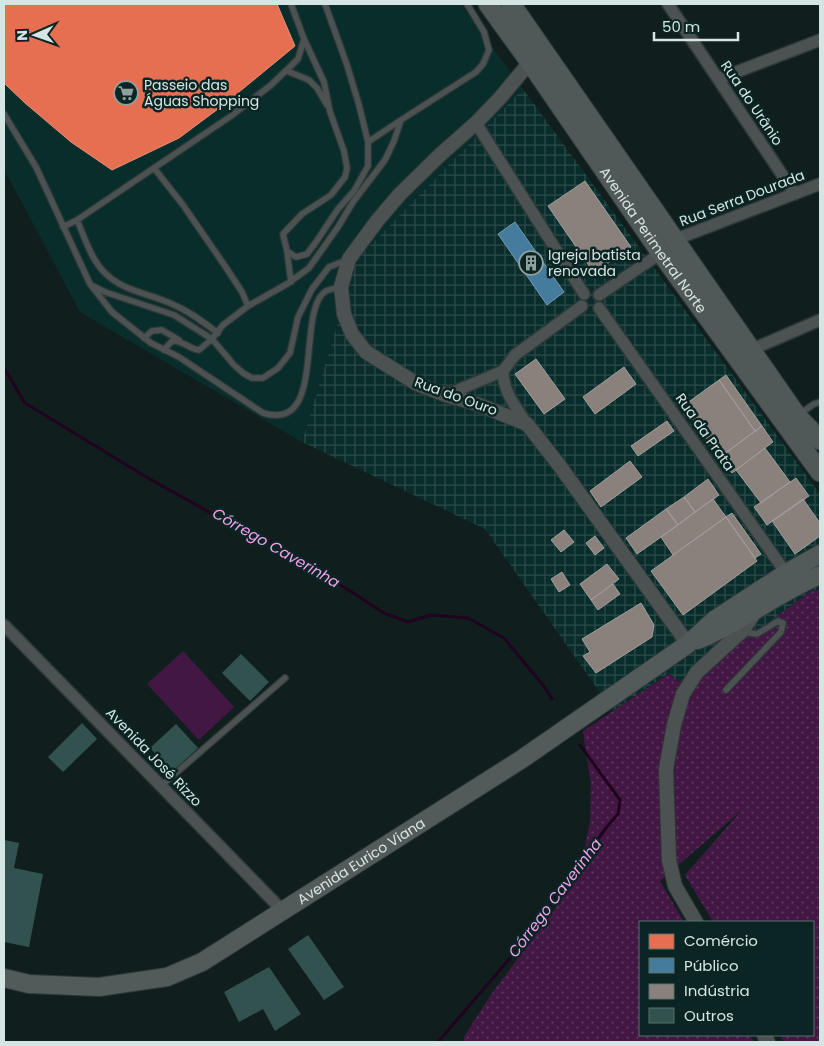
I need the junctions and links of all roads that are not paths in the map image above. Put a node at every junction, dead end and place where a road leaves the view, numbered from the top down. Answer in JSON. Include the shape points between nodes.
{"nodes":[{"id":1,"x":291,"y":4,"type":"edge"},
{"id":2,"x":324,"y":4,"type":"edge"},
{"id":3,"x":466,"y":4,"type":"edge"},
{"id":4,"x":488,"y":4,"type":"edge"},
{"id":5,"x":511,"y":4,"type":"edge"},
{"id":6,"x":668,"y":4,"type":"edge"},
{"id":7,"x":304,"y":39,"type":"junction"},
{"id":8,"x":820,"y":40,"type":"edge"},
{"id":9,"x":530,"y":62,"type":"junction"},
{"id":10,"x":288,"y":71,"type":"junction"},
{"id":11,"x":718,"y":79,"type":"junction"},
{"id":12,"x":330,"y":112,"type":"junction"},
{"id":13,"x":4,"y":114,"type":"edge"},
{"id":14,"x":401,"y":120,"type":"junction"},
{"id":15,"x":476,"y":123,"type":"junction"},
{"id":16,"x":368,"y":142,"type":"junction"},
{"id":17,"x":368,"y":166,"type":"junction"},
{"id":18,"x":154,"y":168,"type":"junction"},
{"id":19,"x":378,"y":171,"type":"junction"},
{"id":20,"x":820,"y":184,"type":"edge"},
{"id":21,"x":795,"y":194,"type":"junction"},
{"id":22,"x":77,"y":220,"type":"junction"},
{"id":23,"x":63,"y":227,"type":"junction"},
{"id":24,"x":667,"y":246,"type":"junction"},
{"id":25,"x":287,"y":251,"type":"junction"},
{"id":26,"x":349,"y":259,"type":"junction"},
{"id":27,"x":291,"y":282,"type":"junction"},
{"id":28,"x":90,"y":284,"type":"junction"},
{"id":29,"x":341,"y":287,"type":"junction"},
{"id":30,"x":584,"y":294,"type":"junction"},
{"id":31,"x":599,"y":295,"type":"junction"},
{"id":32,"x":248,"y":306,"type":"junction"},
{"id":33,"x":582,"y":306,"type":"junction"},
{"id":34,"x":599,"y":308,"type":"junction"},
{"id":35,"x":820,"y":320,"type":"edge"},
{"id":36,"x":218,"y":333,"type":"junction"},
{"id":37,"x":144,"y":338,"type":"junction"},
{"id":38,"x":212,"y":339,"type":"junction"},
{"id":39,"x":180,"y":341,"type":"junction"},
{"id":40,"x":164,"y":350,"type":"junction"},
{"id":41,"x":744,"y":353,"type":"junction"},
{"id":42,"x":502,"y":371,"type":"junction"},
{"id":43,"x":446,"y":395,"type":"junction"},
{"id":44,"x":820,"y":402,"type":"edge"},
{"id":45,"x":797,"y":416,"type":"junction"},
{"id":46,"x":527,"y":424,"type":"junction"},
{"id":47,"x":820,"y":440,"type":"edge"},
{"id":48,"x":820,"y":472,"type":"edge"},
{"id":49,"x":820,"y":554,"type":"edge"},
{"id":50,"x":786,"y":573,"type":"junction"},
{"id":51,"x":820,"y":575,"type":"edge"},
{"id":52,"x":758,"y":608,"type":"junction"},
{"id":53,"x":4,"y":625,"type":"edge"},
{"id":54,"x":742,"y":631,"type":"junction"},
{"id":55,"x":688,"y":644,"type":"junction"},
{"id":56,"x":285,"y":678,"type":"dead end"},
{"id":57,"x":726,"y":690,"type":"dead end"},
{"id":58,"x":161,"y":786,"type":"junction"},
{"id":59,"x":282,"y":910,"type":"junction"},
{"id":60,"x":695,"y":921,"type":"edge"},
{"id":61,"x":4,"y":978,"type":"edge"}],
"edges":[{"from":1,"to":7,"type":"lane"},
{"from":2,"to":16,"type":"lane","via":[[347,65]]},
{"from":3,"to":14,"type":"lane","via":[[484,32],[490,50],[483,64],[476,72]]},
{"from":4,"to":9,"type":"highway","name":"Avenida Perimetral Norte"},
{"from":5,"to":24,"type":"highway","name":"Avenida Perimetral Norte"},
{"from":6,"to":11,"type":"street","name":"Rua do Urânio"},
{"from":7,"to":10,"type":"lane","via":[[298,59]]},
{"from":7,"to":12,"type":"lane","via":[[324,82]]},
{"from":8,"to":11,"type":"street"},
{"from":9,"to":15,"type":"street","name":"Rua do Ouro"},
{"from":9,"to":24,"type":"highway","name":"Avenida Perimetral Norte"},
{"from":10,"to":12,"type":"lane","via":[[309,80]]},
{"from":10,"to":18,"type":"lane","via":[[231,116]]},
{"from":11,"to":21,"type":"street","name":"Rua do Urânio"},
{"from":12,"to":25,"type":"lane","via":[[344,151],[345,177],[331,195],[302,214],[283,234]]},
{"from":13,"to":23,"type":"lane","via":[[36,167]]},
{"from":14,"to":16,"type":"lane"},
{"from":14,"to":19,"type":"lane"},
{"from":15,"to":26,"type":"street","name":"Rua do Ouro","via":[[400,194]]},
{"from":15,"to":30,"type":"street"},
{"from":16,"to":17,"type":"lane"},
{"from":17,"to":19,"type":"lane"},
{"from":17,"to":25,"type":"lane","via":[[354,191],[307,254],[296,257]]},
{"from":18,"to":22,"type":"lane"},
{"from":18,"to":32,"type":"lane","via":[[184,205]]},
{"from":19,"to":27,"type":"lane","via":[[309,268]]},
{"from":20,"to":21,"type":"street","name":"Rua Serra Dourada"},
{"from":21,"to":24,"type":"street","name":"Rua Serra Dourada"},
{"from":22,"to":23,"type":"lane"},
{"from":22,"to":36,"type":"lane","via":[[105,274],[126,289],[176,306]]},
{"from":23,"to":28,"type":"lane"},
{"from":24,"to":31,"type":"street","name":"Rua Serra Dourada"},
{"from":24,"to":41,"type":"highway","name":"Avenida Perimetral Norte"},
{"from":25,"to":27,"type":"lane"},
{"from":26,"to":29,"type":"street","name":"Rua do Ouro"},
{"from":26,"to":38,"type":"lane","via":[[328,267],[312,289],[298,317],[290,353],[278,368],[263,378],[252,378],[243,373]]},
{"from":27,"to":32,"type":"lane"},
{"from":28,"to":37,"type":"lane","via":[[112,312]]},
{"from":28,"to":38,"type":"lane","via":[[174,316]]},
{"from":29,"to":40,"type":"lane","via":[[327,291],[319,298],[305,379],[296,406],[283,416],[263,413]]},
{"from":29,"to":43,"type":"street","name":"Rua do Ouro","via":[[344,314],[352,334],[366,352],[417,384]]},
{"from":30,"to":31,"type":"street","via":[[593,291]]},
{"from":30,"to":33,"type":"street"},
{"from":31,"to":34,"type":"street"},
{"from":32,"to":36,"type":"lane"},
{"from":33,"to":34,"type":"street","via":[[589,312]]},
{"from":33,"to":42,"type":"street","via":[[515,355]]},
{"from":34,"to":50,"type":"street","name":"Rua da Prata"},
{"from":35,"to":41,"type":"street"},
{"from":36,"to":38,"type":"lane"},
{"from":37,"to":39,"type":"lane","via":[[152,331],[162,330]]},
{"from":37,"to":40,"type":"lane"},
{"from":38,"to":39,"type":"lane","via":[[199,350]]},
{"from":39,"to":40,"type":"lane","via":[[172,341]]},
{"from":41,"to":45,"type":"highway","name":"Avenida Perimetral Norte"},
{"from":41,"to":48,"type":"highway","name":"Avenida Perimetral Norte"},
{"from":42,"to":43,"type":"street"},
{"from":42,"to":46,"type":"street","via":[[509,396]]},
{"from":43,"to":46,"type":"street","name":"Rua do Ouro"},
{"from":44,"to":45,"type":"lane"},
{"from":45,"to":47,"type":"highway","name":"Avenida Perimetral Norte"},
{"from":46,"to":55,"type":"street"},
{"from":49,"to":50,"type":"main road","name":"Avenida Eurico Viana"},
{"from":50,"to":55,"type":"main road","name":"Avenida Eurico Viana","via":[[714,620]]},
{"from":51,"to":52,"type":"main road","name":"Avenida Eurico Viana","via":[[796,584]]},
{"from":52,"to":54,"type":"street"},
{"from":52,"to":55,"type":"main road","name":"Avenida Eurico Viana","via":[[720,631]]},
{"from":53,"to":58,"type":"street","name":"Avenida José Rizzo"},
{"from":54,"to":57,"type":"lane","via":[[757,634],[778,621],[783,624],[781,632]]},
{"from":54,"to":60,"type":"street","via":[[698,672],[683,694],[666,769],[669,860],[675,886]]},
{"from":55,"to":59,"type":"main road","name":"Avenida Eurico Viana","via":[[522,758]]},
{"from":56,"to":58,"type":"lane"},
{"from":58,"to":59,"type":"street","name":"Avenida José Rizzo"},
{"from":59,"to":61,"type":"main road","name":"Avenida Eurico Viana","via":[[202,962],[167,977],[99,987],[29,984]]}]}
